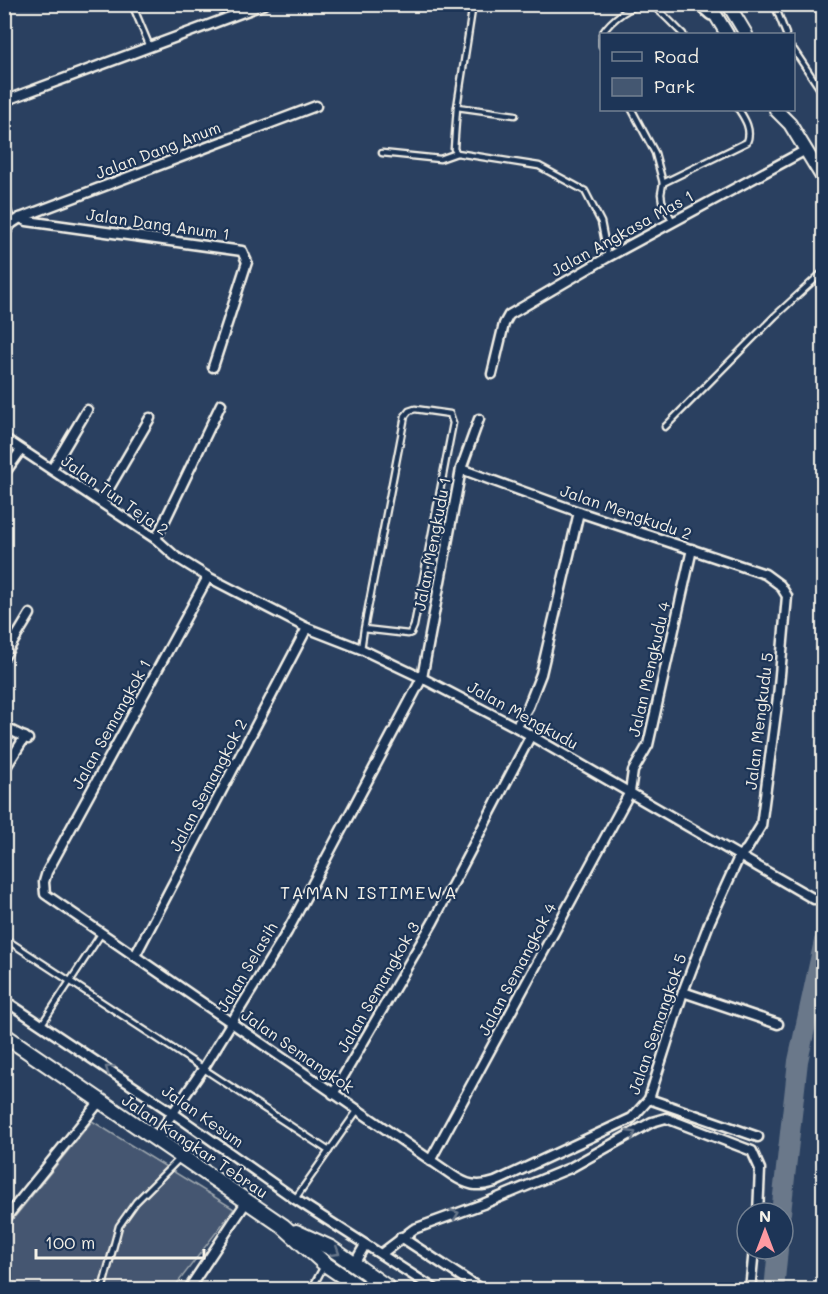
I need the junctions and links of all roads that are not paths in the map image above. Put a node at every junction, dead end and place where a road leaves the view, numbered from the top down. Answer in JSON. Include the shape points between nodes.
{"nodes":[{"id":1,"x":132,"y":4,"type":"edge"},
{"id":2,"x":265,"y":4,"type":"edge"},
{"id":3,"x":473,"y":4,"type":"edge"},
{"id":4,"x":728,"y":4,"type":"edge"},
{"id":5,"x":777,"y":4,"type":"edge"},
{"id":6,"x":708,"y":7,"type":"edge"},
{"id":7,"x":604,"y":33,"type":"edge"},
{"id":8,"x":682,"y":33,"type":"edge"},
{"id":9,"x":726,"y":33,"type":"edge"},
{"id":10,"x":745,"y":33,"type":"edge"},
{"id":11,"x":786,"y":33,"type":"edge"},
{"id":12,"x":150,"y":47,"type":"junction"},
{"id":13,"x":795,"y":52,"type":"edge"},
{"id":14,"x":824,"y":95,"type":"edge"},
{"id":15,"x":4,"y":101,"type":"edge"},
{"id":16,"x":316,"y":106,"type":"dead end"},
{"id":17,"x":457,"y":107,"type":"junction"},
{"id":18,"x":633,"y":111,"type":"edge"},
{"id":19,"x":740,"y":111,"type":"edge"},
{"id":20,"x":777,"y":111,"type":"edge"},
{"id":21,"x":785,"y":111,"type":"edge"},
{"id":22,"x":515,"y":115,"type":"dead end"},
{"id":23,"x":790,"y":124,"type":"junction"},
{"id":24,"x":804,"y":151,"type":"junction"},
{"id":25,"x":382,"y":153,"type":"dead end"},
{"id":26,"x":457,"y":153,"type":"junction"},
{"id":27,"x":824,"y":180,"type":"edge"},
{"id":28,"x":663,"y":183,"type":"junction"},
{"id":29,"x":4,"y":206,"type":"edge"},
{"id":30,"x":20,"y":218,"type":"junction"},
{"id":31,"x":673,"y":222,"type":"junction"},
{"id":32,"x":12,"y":224,"type":"junction"},
{"id":33,"x":4,"y":234,"type":"edge"},
{"id":34,"x":608,"y":257,"type":"junction"},
{"id":35,"x":824,"y":271,"type":"edge"},
{"id":36,"x":213,"y":367,"type":"dead end"},
{"id":37,"x":492,"y":374,"type":"dead end"},
{"id":38,"x":221,"y":404,"type":"dead end"},
{"id":39,"x":87,"y":410,"type":"dead end"},
{"id":40,"x":150,"y":418,"type":"dead end"},
{"id":41,"x":479,"y":419,"type":"dead end"},
{"id":42,"x":665,"y":427,"type":"dead end"},
{"id":43,"x":4,"y":438,"type":"edge"},
{"id":44,"x":21,"y":450,"type":"junction"},
{"id":45,"x":52,"y":469,"type":"junction"},
{"id":46,"x":461,"y":469,"type":"junction"},
{"id":47,"x":4,"y":474,"type":"edge"},
{"id":48,"x":101,"y":502,"type":"junction"},
{"id":49,"x":579,"y":513,"type":"junction"},
{"id":50,"x":156,"y":539,"type":"junction"},
{"id":51,"x":692,"y":549,"type":"junction"},
{"id":52,"x":208,"y":577,"type":"junction"},
{"id":53,"x":780,"y":585,"type":"joint"},
{"id":54,"x":30,"y":614,"type":"dead end"},
{"id":55,"x":307,"y":628,"type":"junction"},
{"id":56,"x":364,"y":629,"type":"junction"},
{"id":57,"x":362,"y":649,"type":"junction"},
{"id":58,"x":4,"y":657,"type":"edge"},
{"id":59,"x":422,"y":678,"type":"junction"},
{"id":60,"x":4,"y":727,"type":"edge"},
{"id":61,"x":516,"y":727,"type":"junction"},
{"id":62,"x":531,"y":735,"type":"junction"},
{"id":63,"x":4,"y":770,"type":"edge"},
{"id":64,"x":630,"y":792,"type":"junction"},
{"id":65,"x":740,"y":855,"type":"junction"},
{"id":66,"x":43,"y":887,"type":"joint"},
{"id":67,"x":814,"y":899,"type":"dead end"},
{"id":68,"x":101,"y":934,"type":"junction"},
{"id":69,"x":4,"y":938,"type":"edge"},
{"id":70,"x":135,"y":956,"type":"junction"},
{"id":71,"x":69,"y":981,"type":"junction"},
{"id":72,"x":683,"y":992,"type":"junction"},
{"id":73,"x":4,"y":1000,"type":"edge"},
{"id":74,"x":232,"y":1022,"type":"junction"},
{"id":75,"x":42,"y":1024,"type":"junction"},
{"id":76,"x":778,"y":1024,"type":"dead end"},
{"id":77,"x":4,"y":1035,"type":"edge"},
{"id":78,"x":203,"y":1070,"type":"junction"},
{"id":79,"x":333,"y":1094,"type":"junction"},
{"id":80,"x":649,"y":1099,"type":"junction"},
{"id":81,"x":100,"y":1101,"type":"junction"},
{"id":82,"x":357,"y":1111,"type":"junction"},
{"id":83,"x":174,"y":1113,"type":"junction"},
{"id":84,"x":759,"y":1137,"type":"dead end"},
{"id":85,"x":155,"y":1138,"type":"junction"},
{"id":86,"x":330,"y":1151,"type":"junction"},
{"id":87,"x":181,"y":1156,"type":"junction"},
{"id":88,"x":430,"y":1161,"type":"junction"},
{"id":89,"x":452,"y":1176,"type":"joint"},
{"id":90,"x":295,"y":1199,"type":"junction"},
{"id":91,"x":759,"y":1201,"type":"edge"},
{"id":92,"x":247,"y":1202,"type":"junction"},
{"id":93,"x":4,"y":1220,"type":"edge"},
{"id":94,"x":283,"y":1226,"type":"junction"},
{"id":95,"x":401,"y":1237,"type":"junction"},
{"id":96,"x":365,"y":1245,"type":"junction"},
{"id":97,"x":381,"y":1254,"type":"junction"},
{"id":98,"x":753,"y":1261,"type":"edge"},
{"id":99,"x":325,"y":1264,"type":"junction"},
{"id":100,"x":354,"y":1264,"type":"junction"},
{"id":101,"x":102,"y":1290,"type":"edge"},
{"id":102,"x":188,"y":1290,"type":"edge"},
{"id":103,"x":310,"y":1290,"type":"edge"},
{"id":104,"x":363,"y":1290,"type":"edge"},
{"id":105,"x":391,"y":1290,"type":"edge"},
{"id":106,"x":436,"y":1290,"type":"edge"},
{"id":107,"x":482,"y":1290,"type":"edge"},
{"id":108,"x":750,"y":1290,"type":"edge"}],
"edges":[{"from":1,"to":12,"type":"lane"},
{"from":2,"to":12,"type":"street"},
{"from":3,"to":17,"type":"lane"},
{"from":4,"to":10,"type":"street"},
{"from":5,"to":11,"type":"lane"},
{"from":6,"to":9,"type":"street"},
{"from":7,"to":8,"type":"lane","via":[[608,24],[642,5],[656,9]]},
{"from":12,"to":15,"type":"street"},
{"from":13,"to":14,"type":"lane"},
{"from":16,"to":30,"type":"street","name":"Jalan Dang Anum"},
{"from":17,"to":22,"type":"lane"},
{"from":17,"to":26,"type":"lane"},
{"from":18,"to":28,"type":"lane","via":[[655,153]]},
{"from":19,"to":28,"type":"lane","via":[[749,129],[747,142]]},
{"from":20,"to":23,"type":"street"},
{"from":21,"to":23,"type":"street"},
{"from":23,"to":24,"type":"street"},
{"from":24,"to":27,"type":"street"},
{"from":24,"to":31,"type":"street","name":"Jalan Angkasa Mas 1"},
{"from":25,"to":26,"type":"lane","via":[[440,159]]},
{"from":26,"to":34,"type":"lane","via":[[539,166],[585,191],[601,222]]},
{"from":28,"to":31,"type":"lane","via":[[662,201]]},
{"from":29,"to":32,"type":"street"},
{"from":30,"to":32,"type":"street","name":"Jalan Dang Anum"},
{"from":30,"to":36,"type":"street","name":"Jalan Dang Anum 1","via":[[242,250],[248,262]]},
{"from":31,"to":34,"type":"street","name":"Jalan Angkasa Mas 1"},
{"from":32,"to":33,"type":"street","name":"Jalan Dang Anum"},
{"from":34,"to":37,"type":"street","name":"Jalan Angkasa Mas 1","via":[[509,315]]},
{"from":35,"to":42,"type":"lane"},
{"from":38,"to":50,"type":"street"},
{"from":39,"to":45,"type":"street"},
{"from":40,"to":48,"type":"street"},
{"from":41,"to":46,"type":"street","name":"Jalan Mengkudu 1"},
{"from":43,"to":44,"type":"street","name":"Jalan Tun Teja 2"},
{"from":44,"to":45,"type":"street","name":"Jalan Tun Teja 2"},
{"from":44,"to":47,"type":"street"},
{"from":45,"to":48,"type":"street","name":"Jalan Tun Teja 2"},
{"from":46,"to":49,"type":"street","name":"Jalan Mengkudu 2"},
{"from":46,"to":59,"type":"street","name":"Jalan Mengkudu 1"},
{"from":48,"to":50,"type":"street","name":"Jalan Tun Teja 2"},
{"from":49,"to":51,"type":"street","name":"Jalan Mengkudu 2"},
{"from":49,"to":61,"type":"street","via":[[541,674]]},
{"from":50,"to":52,"type":"street","name":"Jalan Tun Teja 2"},
{"from":51,"to":53,"type":"street","name":"Jalan Mengkudu 2","via":[[765,574]]},
{"from":51,"to":64,"type":"street","name":"Jalan Mengkudu 4","via":[[648,745],[633,771]]},
{"from":52,"to":55,"type":"street","name":"Jalan Mengkudu"},
{"from":52,"to":66,"type":"street","name":"Jalan Semangkok 1","via":[[47,872]]},
{"from":53,"to":65,"type":"street","name":"Jalan Mengkudu 5","via":[[787,596],[761,826]]},
{"from":54,"to":58,"type":"street"},
{"from":55,"to":57,"type":"street","name":"Jalan Mengkudu"},
{"from":55,"to":70,"type":"street","name":"Jalan Semangkok 2"},
{"from":56,"to":56,"type":"lane","via":[[408,634],[414,626],[453,423],[450,414],[415,410],[405,416]]},
{"from":56,"to":57,"type":"lane"},
{"from":57,"to":59,"type":"street","name":"Jalan Mengkudu"},
{"from":59,"to":61,"type":"street","name":"Jalan Mengkudu"},
{"from":59,"to":74,"type":"street","name":"Jalan Selasih","via":[[287,932]]},
{"from":60,"to":63,"type":"street","via":[[26,738]]},
{"from":61,"to":62,"type":"street","name":"Jalan Mengkudu"},
{"from":62,"to":64,"type":"street","name":"Jalan Mengkudu"},
{"from":62,"to":79,"type":"street","name":"Jalan Semangkok 3","via":[[433,922]]},
{"from":64,"to":65,"type":"street","name":"Jalan Mengkudu"},
{"from":64,"to":88,"type":"street","name":"Jalan Semangkok 4"},
{"from":65,"to":67,"type":"street","name":"Jalan Mengkudu"},
{"from":65,"to":72,"type":"street","name":"Jalan Semangkok 5"},
{"from":66,"to":68,"type":"street","name":"Jalan Semangkok","via":[[47,897]]},
{"from":68,"to":70,"type":"street","name":"Jalan Semangkok"},
{"from":68,"to":71,"type":"lane"},
{"from":69,"to":71,"type":"lane"},
{"from":70,"to":74,"type":"street","name":"Jalan Semangkok"},
{"from":71,"to":75,"type":"lane"},
{"from":71,"to":78,"type":"lane"},
{"from":72,"to":76,"type":"street"},
{"from":72,"to":80,"type":"street","name":"Jalan Semangkok 5"},
{"from":73,"to":75,"type":"street","name":"Jalan Kesum"},
{"from":74,"to":78,"type":"street","name":"Jalan Selasih"},
{"from":74,"to":79,"type":"street","name":"Jalan Semangkok"},
{"from":83,"to":75,"type":"street","name":"Jalan Kesum","one_way":true},
{"from":77,"to":81,"type":"main road","name":"Jalan Kangkar Tebrau"},
{"from":78,"to":83,"type":"street","name":"Jalan Selasih"},
{"from":78,"to":86,"type":"lane"},
{"from":79,"to":82,"type":"street","name":"Jalan Semangkok"},
{"from":80,"to":84,"type":"street"},
{"from":80,"to":89,"type":"street","name":"Jalan Semangkok 5","via":[[632,1118],[495,1182],[476,1186]]},
{"from":81,"to":85,"type":"main road","name":"Jalan Kangkar Tebrau"},
{"from":81,"to":93,"type":"street"},
{"from":82,"to":86,"type":"lane"},
{"from":82,"to":88,"type":"street","name":"Jalan Semangkok"},
{"from":83,"to":85,"type":"street","name":"Jalan Selasih"},
{"from":83,"to":90,"type":"street","name":"Jalan Kesum"},
{"from":85,"to":87,"type":"main road","name":"Jalan Kangkar Tebrau"},
{"from":86,"to":90,"type":"lane"},
{"from":87,"to":92,"type":"main road","name":"Jalan Kangkar Tebrau"},
{"from":87,"to":101,"type":"lane","via":[[124,1218]]},
{"from":88,"to":89,"type":"street","name":"Jalan Semangkok"},
{"from":90,"to":96,"type":"street","name":"Jalan Kesum"},
{"from":95,"to":91,"type":"street","one_way":true,"via":[[570,1168],[652,1122],[666,1119],[752,1151],[760,1169]]},
{"from":92,"to":94,"type":"main road","name":"Jalan Kangkar Tebrau"},
{"from":92,"to":102,"type":"street"},
{"from":94,"to":99,"type":"main road","name":"Jalan Kangkar Tebrau"},
{"from":94,"to":100,"type":"main road","one_way":true,"via":[[331,1248]]},
{"from":95,"to":97,"type":"street"},
{"from":95,"to":107,"type":"street"},
{"from":96,"to":97,"type":"street","name":"Jalan Kesum"},
{"from":96,"to":100,"type":"street"},
{"from":97,"to":106,"type":"street","name":"Jalan Kesum"},
{"from":98,"to":108,"type":"street"},
{"from":99,"to":103,"type":"lane"},
{"from":99,"to":104,"type":"main road","name":"Jalan Kangkar Tebrau"},
{"from":100,"to":105,"type":"main road"}]}
